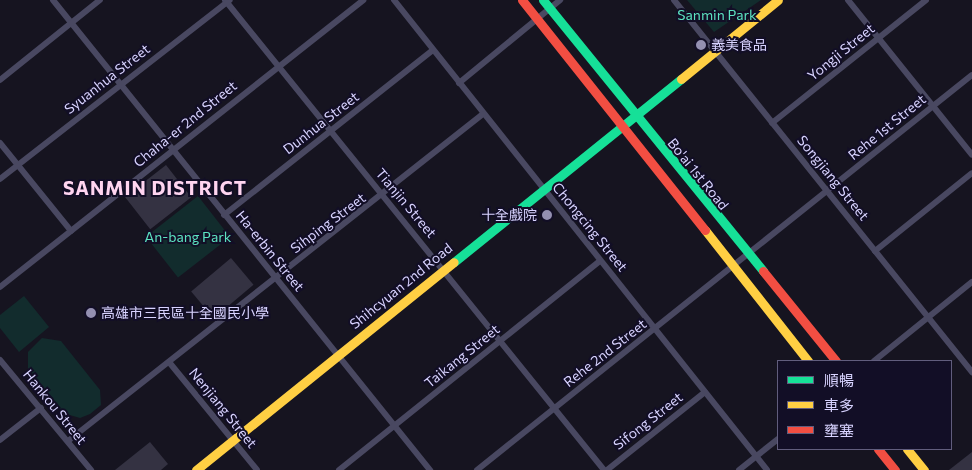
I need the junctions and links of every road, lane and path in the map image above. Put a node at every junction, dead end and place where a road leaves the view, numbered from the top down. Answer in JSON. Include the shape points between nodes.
{"nodes":[{"id":1,"x":53,"y":0,"type":"edge"},
{"id":2,"x":100,"y":0,"type":"edge"},
{"id":3,"x":363,"y":0,"type":"edge"},
{"id":4,"x":394,"y":0,"type":"edge"},
{"id":5,"x":522,"y":0,"type":"edge"},
{"id":6,"x":543,"y":0,"type":"edge"},
{"id":7,"x":560,"y":0,"type":"edge"},
{"id":8,"x":674,"y":0,"type":"edge"},
{"id":9,"x":778,"y":0,"type":"edge"},
{"id":10,"x":848,"y":0,"type":"edge"},
{"id":11,"x":926,"y":0,"type":"edge"},
{"id":12,"x":228,"y":1,"type":"edge"},
{"id":13,"x":550,"y":8,"type":"junction"},
{"id":14,"x":538,"y":18,"type":"junction"},
{"id":15,"x":71,"y":23,"type":"junction"},
{"id":16,"x":878,"y":38,"type":"junction"},
{"id":17,"x":714,"y":49,"type":"junction"},
{"id":18,"x":433,"y":50,"type":"junction"},
{"id":19,"x":276,"y":66,"type":"junction"},
{"id":20,"x":972,"y":75,"type":"edge"},
{"id":21,"x":0,"y":80,"type":"edge"},
{"id":22,"x":458,"y":83,"type":"junction"},
{"id":23,"x":120,"y":85,"type":"junction"},
{"id":24,"x":933,"y":106,"type":"junction"},
{"id":25,"x":483,"y":114,"type":"junction"},
{"id":26,"x":633,"y":115,"type":"junction"},
{"id":27,"x":772,"y":123,"type":"junction"},
{"id":28,"x":622,"y":124,"type":"junction"},
{"id":29,"x":330,"y":132,"type":"junction"},
{"id":30,"x":0,"y":142,"type":"edge"},
{"id":31,"x":172,"y":150,"type":"junction"},
{"id":32,"x":972,"y":155,"type":"edge"},
{"id":33,"x":18,"y":165,"type":"junction"},
{"id":34,"x":972,"y":173,"type":"edge"},
{"id":35,"x":0,"y":179,"type":"edge"},
{"id":36,"x":544,"y":190,"type":"junction"},
{"id":37,"x":827,"y":191,"type":"junction"},
{"id":38,"x":383,"y":197,"type":"junction"},
{"id":39,"x":224,"y":215,"type":"junction"},
{"id":40,"x":71,"y":231,"type":"junction"},
{"id":41,"x":875,"y":251,"type":"junction"},
{"id":42,"x":747,"y":254,"type":"junction"},
{"id":43,"x":600,"y":261,"type":"junction"},
{"id":44,"x":732,"y":266,"type":"junction"},
{"id":45,"x":444,"y":269,"type":"junction"},
{"id":46,"x":275,"y":278,"type":"junction"},
{"id":47,"x":972,"y":282,"type":"edge"},
{"id":48,"x":0,"y":287,"type":"edge"},
{"id":49,"x":928,"y":317,"type":"junction"},
{"id":50,"x":654,"y":329,"type":"junction"},
{"id":51,"x":501,"y":340,"type":"junction"},
{"id":52,"x":337,"y":355,"type":"junction"},
{"id":53,"x":0,"y":360,"type":"edge"},
{"id":54,"x":807,"y":360,"type":"edge"},
{"id":55,"x":835,"y":360,"type":"edge"},
{"id":56,"x":875,"y":360,"type":"edge"},
{"id":57,"x":169,"y":362,"type":"junction"},
{"id":58,"x":972,"y":372,"type":"edge"},
{"id":59,"x":705,"y":392,"type":"junction"},
{"id":60,"x":41,"y":408,"type":"junction"},
{"id":61,"x":555,"y":408,"type":"junction"},
{"id":62,"x":394,"y":426,"type":"junction"},
{"id":63,"x":0,"y":440,"type":"edge"},
{"id":64,"x":234,"y":440,"type":"junction"},
{"id":65,"x":777,"y":440,"type":"edge"},
{"id":66,"x":68,"y":441,"type":"junction"},
{"id":67,"x":879,"y":450,"type":"edge"},
{"id":68,"x":908,"y":450,"type":"edge"},
{"id":69,"x":756,"y":457,"type":"junction"},
{"id":70,"x":91,"y":470,"type":"edge"},
{"id":71,"x":196,"y":470,"type":"edge"},
{"id":72,"x":257,"y":470,"type":"edge"},
{"id":73,"x":339,"y":470,"type":"edge"},
{"id":74,"x":430,"y":470,"type":"edge"},
{"id":75,"x":478,"y":470,"type":"edge"},
{"id":76,"x":605,"y":470,"type":"edge"},
{"id":77,"x":739,"y":470,"type":"edge"},
{"id":78,"x":767,"y":470,"type":"edge"},
{"id":79,"x":895,"y":470,"type":"edge"},
{"id":80,"x":924,"y":470,"type":"edge"}],
"edges":[{"from":1,"to":15,"type":"street","name":"Ha-erbin Street"},
{"from":2,"to":15,"type":"street"},
{"from":3,"to":19,"type":"street","name":"Chaha-er 2nd Street"},
{"from":4,"to":18,"type":"street","name":"Chongcing Street"},
{"from":5,"to":14,"type":"main road","name":"Bo'ai 1st Road"},
{"from":6,"to":13,"type":"main road","name":"Bo'ai 1st Road"},
{"from":7,"to":13,"type":"street"},
{"from":8,"to":17,"type":"street","name":"Songjiang Street"},
{"from":9,"to":17,"type":"main road","name":"Shihcyuan 2nd Road"},
{"from":10,"to":16,"type":"street"},
{"from":11,"to":16,"type":"street","name":"Yongji Street"},
{"from":12,"to":19,"type":"street","name":"Tianjin Street"},
{"from":12,"to":23,"type":"street","name":"Syuanhua Street"},
{"from":13,"to":14,"type":"street"},
{"from":13,"to":26,"type":"main road","name":"Bo'ai 1st Road"},
{"from":14,"to":22,"type":"street"},
{"from":14,"to":28,"type":"main road","name":"Bo'ai 1st Road"},
{"from":15,"to":21,"type":"street"},
{"from":15,"to":23,"type":"street","name":"Ha-erbin Street"},
{"from":16,"to":24,"type":"street"},
{"from":16,"to":27,"type":"street","name":"Yongji Street"},
{"from":17,"to":26,"type":"main road","name":"Shihcyuan 2nd Road"},
{"from":17,"to":27,"type":"street","name":"Songjiang Street"},
{"from":18,"to":22,"type":"street","name":"Chongcing Street"},
{"from":18,"to":29,"type":"street","name":"Dunhua Street"},
{"from":19,"to":29,"type":"street","name":"Tianjin Street"},
{"from":19,"to":31,"type":"street","name":"Chaha-er 2nd Street"},
{"from":20,"to":24,"type":"street","name":"Rehe 1st Street"},
{"from":22,"to":25,"type":"street","name":"Chongcing Street"},
{"from":23,"to":31,"type":"street","name":"Ha-erbin Street"},
{"from":23,"to":33,"type":"street","name":"Syuanhua Street"},
{"from":24,"to":32,"type":"street"},
{"from":24,"to":37,"type":"street","name":"Rehe 1st Street"},
{"from":25,"to":36,"type":"street","name":"Chongcing Street"},
{"from":25,"to":38,"type":"street","name":"Sihping Street"},
{"from":26,"to":28,"type":"main road","name":"Shihcyuan 2nd Road"},
{"from":26,"to":42,"type":"main road","name":"Bo'ai 1st Road"},
{"from":27,"to":37,"type":"street","name":"Songjiang Street"},
{"from":28,"to":36,"type":"main road","name":"Shihcyuan 2nd Road"},
{"from":28,"to":44,"type":"main road","name":"Bo'ai 1st Road"},
{"from":29,"to":38,"type":"street","name":"Tianjin Street"},
{"from":29,"to":39,"type":"street","name":"Dunhua Street"},
{"from":30,"to":33,"type":"street"},
{"from":31,"to":39,"type":"street","name":"Ha-erbin Street"},
{"from":31,"to":40,"type":"street","name":"Chaha-er 2nd Street"},
{"from":33,"to":35,"type":"street","name":"Syuanhua Street"},
{"from":33,"to":40,"type":"street"},
{"from":34,"to":41,"type":"street"},
{"from":36,"to":43,"type":"street","name":"Chongcing Street"},
{"from":36,"to":45,"type":"main road","name":"Shihcyuan 2nd Road"},
{"from":37,"to":41,"type":"street","name":"Songjiang Street"},
{"from":37,"to":42,"type":"street","name":"Rehe 1st Street"},
{"from":38,"to":45,"type":"street","name":"Tianjin Street"},
{"from":38,"to":46,"type":"street","name":"Sihping Street"},
{"from":39,"to":46,"type":"street","name":"Ha-erbin Street"},
{"from":40,"to":48,"type":"street","name":"Chaha-er 2nd Street"},
{"from":41,"to":49,"type":"street","name":"Songjiang Street"},
{"from":42,"to":44,"type":"street","name":"Rehe 2nd Street"},
{"from":42,"to":55,"type":"main road","name":"Bo'ai 1st Road"},
{"from":43,"to":50,"type":"street","name":"Chongcing Street"},
{"from":43,"to":51,"type":"street","name":"Taikang Street"},
{"from":44,"to":50,"type":"street","name":"Rehe 2nd Street"},
{"from":44,"to":54,"type":"main road","name":"Bo'ai 1st Road"},
{"from":45,"to":51,"type":"street","name":"Tianjin Street"},
{"from":45,"to":52,"type":"main road","name":"Shihcyuan 2nd Road"},
{"from":46,"to":52,"type":"street","name":"Ha-erbin Street"},
{"from":46,"to":57,"type":"street","name":"Sihping Street"},
{"from":47,"to":49,"type":"street"},
{"from":49,"to":56,"type":"street"},
{"from":49,"to":58,"type":"street","name":"Songjiang Street"},
{"from":50,"to":59,"type":"street","name":"Chongcing Street"},
{"from":50,"to":61,"type":"street","name":"Rehe 2nd Street"},
{"from":51,"to":61,"type":"street","name":"Tianjin Street"},
{"from":51,"to":62,"type":"street","name":"Taikang Street"},
{"from":52,"to":62,"type":"street","name":"Ha-erbin Street"},
{"from":52,"to":64,"type":"main road","name":"Shihcyuan 2nd Road"},
{"from":53,"to":60,"type":"street","name":"Hankou Street"},
{"from":57,"to":64,"type":"street","name":"Nenjiang Street"},
{"from":57,"to":66,"type":"street","name":"Sihping Street"},
{"from":59,"to":69,"type":"street","name":"Chongcing Street"},
{"from":59,"to":76,"type":"street","name":"Sifong Street"},
{"from":60,"to":63,"type":"street"},
{"from":60,"to":66,"type":"street","name":"Hankou Street"},
{"from":61,"to":75,"type":"street","name":"Rehe 2nd Street"},
{"from":61,"to":76,"type":"street","name":"Tianjin Street"},
{"from":62,"to":73,"type":"street","name":"Taikang Street"},
{"from":62,"to":74,"type":"street","name":"Ha-erbin Street"},
{"from":64,"to":71,"type":"main road","name":"Shihcyuan 2nd Road"},
{"from":64,"to":72,"type":"street","name":"Nenjiang Street"},
{"from":65,"to":69,"type":"street"},
{"from":66,"to":70,"type":"street","name":"Hankou Street"},
{"from":67,"to":79,"type":"main road"},
{"from":68,"to":80,"type":"main road"},
{"from":69,"to":77,"type":"street"},
{"from":69,"to":78,"type":"street","name":"Chongcing Street"}]}
